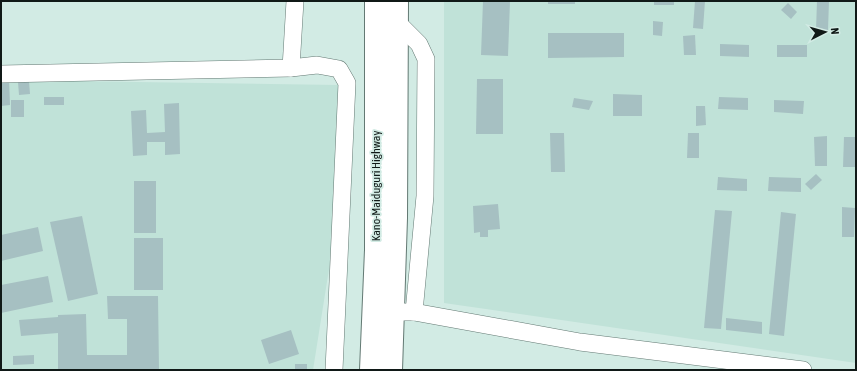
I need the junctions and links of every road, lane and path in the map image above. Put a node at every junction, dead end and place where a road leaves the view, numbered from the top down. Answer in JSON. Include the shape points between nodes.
{"nodes":[{"id":1,"x":295,"y":1,"type":"edge"},
{"id":2,"x":376,"y":1,"type":"edge"},
{"id":3,"x":397,"y":12,"type":"edge"},
{"id":4,"x":291,"y":68,"type":"junction"},
{"id":5,"x":1,"y":74,"type":"edge"},
{"id":6,"x":404,"y":312,"type":"junction"},
{"id":7,"x":334,"y":370,"type":"edge"},
{"id":8,"x":371,"y":370,"type":"edge"},
{"id":9,"x":391,"y":370,"type":"edge"},
{"id":10,"x":803,"y":370,"type":"edge"}],
"edges":[{"from":1,"to":4,"type":"street"},
{"from":2,"to":8,"type":"highway","name":"Kano-Maiduguri Highway","via":[[376,250]]},
{"from":3,"to":6,"type":"highway","name":"Kano-Maiduguri Highway"},
{"from":3,"to":6,"type":"street","via":[[426,59],[425,196]]},
{"from":4,"to":5,"type":"street"},
{"from":4,"to":7,"type":"street","via":[[317,65],[339,69],[347,83]]},
{"from":6,"to":9,"type":"highway","name":"Kano-Maiduguri Highway"},
{"from":6,"to":10,"type":"street","via":[[580,342]]}]}
